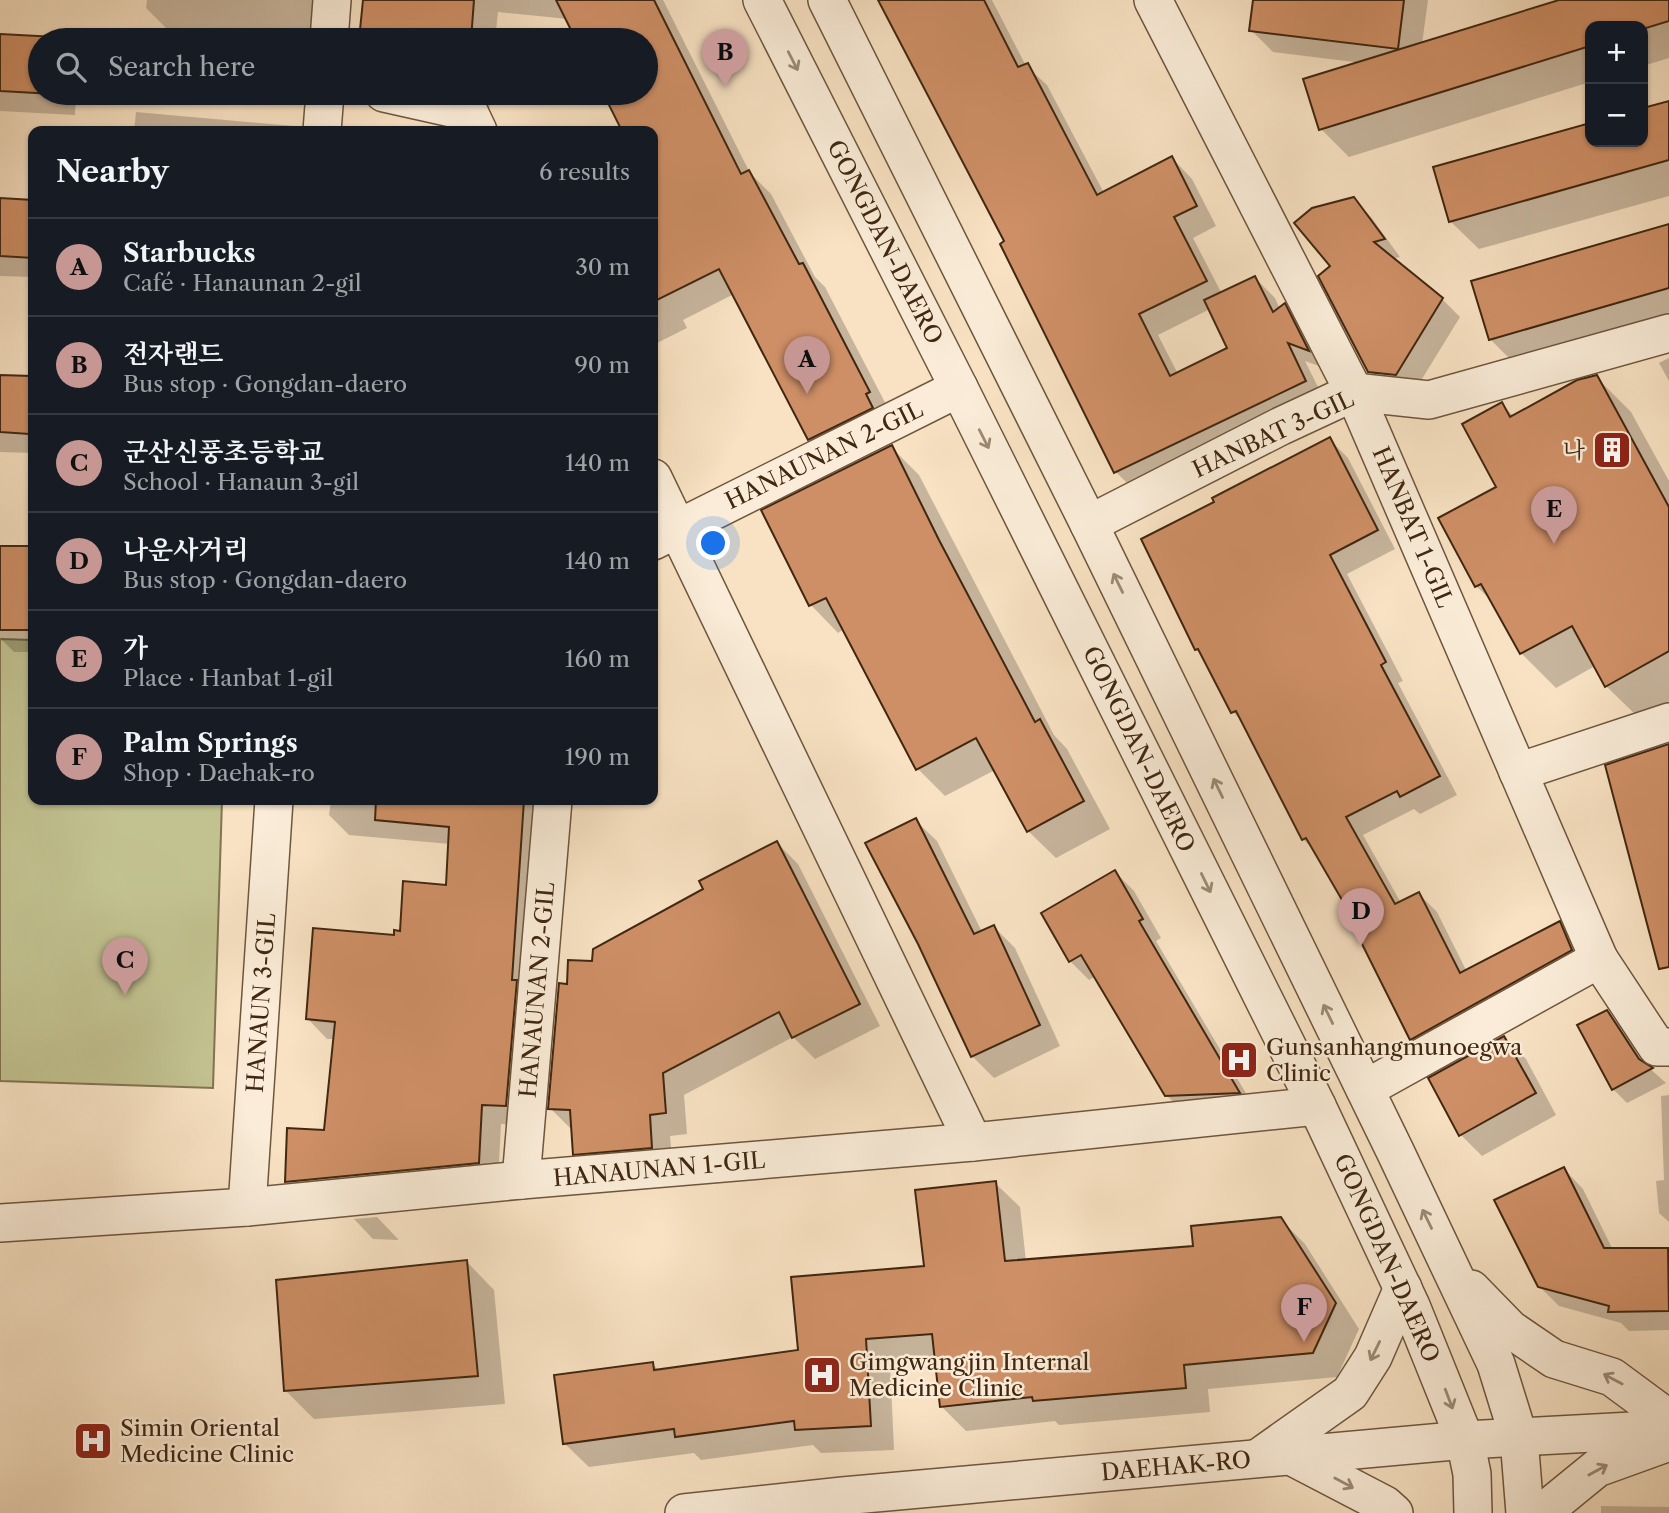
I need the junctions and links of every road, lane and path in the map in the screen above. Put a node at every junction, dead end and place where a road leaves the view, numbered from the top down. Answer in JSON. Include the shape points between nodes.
{"nodes":[{"id":1,"x":332,"y":0,"type":"edge"},
{"id":2,"x":762,"y":0,"type":"edge"},
{"id":3,"x":827,"y":0,"type":"edge"},
{"id":4,"x":1153,"y":0,"type":"edge"},
{"id":5,"x":330,"y":28,"type":"edge"},
{"id":6,"x":324,"y":105,"type":"edge"},
{"id":7,"x":438,"y":105,"type":"edge"},
{"id":8,"x":322,"y":126,"type":"edge"},
{"id":9,"x":476,"y":126,"type":"edge"},
{"id":10,"x":1669,"y":333,"type":"edge"},
{"id":11,"x":959,"y":388,"type":"junction"},
{"id":12,"x":1354,"y":392,"type":"junction"},
{"id":13,"x":658,"y":501,"type":"edge"},
{"id":14,"x":1089,"y":524,"type":"junction"},
{"id":15,"x":665,"y":534,"type":"edge"},
{"id":16,"x":1669,"y":722,"type":"edge"},
{"id":17,"x":1518,"y":772,"type":"junction"},
{"id":18,"x":274,"y":805,"type":"edge"},
{"id":19,"x":553,"y":805,"type":"edge"},
{"id":20,"x":1598,"y":960,"type":"junction"},
{"id":21,"x":1669,"y":1047,"type":"edge"},
{"id":22,"x":1364,"y":1089,"type":"junction"},
{"id":23,"x":1317,"y":1106,"type":"junction"},
{"id":24,"x":973,"y":1142,"type":"junction"},
{"id":25,"x":521,"y":1180,"type":"junction"},
{"id":26,"x":247,"y":1207,"type":"junction"},
{"id":27,"x":0,"y":1223,"type":"edge"},
{"id":28,"x":1449,"y":1265,"type":"junction"},
{"id":29,"x":1403,"y":1288,"type":"junction"},
{"id":30,"x":1669,"y":1419,"type":"edge"},
{"id":31,"x":1669,"y":1429,"type":"edge"},
{"id":32,"x":1519,"y":1438,"type":"junction"},
{"id":33,"x":1465,"y":1440,"type":"junction"},
{"id":34,"x":1669,"y":1442,"type":"edge"},
{"id":35,"x":1274,"y":1457,"type":"junction"},
{"id":36,"x":843,"y":1504,"type":"edge"},
{"id":37,"x":684,"y":1513,"type":"edge"},
{"id":38,"x":1394,"y":1513,"type":"edge"},
{"id":39,"x":1473,"y":1513,"type":"edge"},
{"id":40,"x":1525,"y":1513,"type":"edge"},
{"id":41,"x":1547,"y":1513,"type":"edge"}],
"edges":[{"from":1,"to":5,"type":"street"},
{"from":2,"to":11,"type":"street","name":"GONGDAN-DAERO","one_way":true},
{"from":3,"to":14,"type":"street"},
{"from":4,"to":12,"type":"street","name":"HANBAT 1-GIL"},
{"from":6,"to":8,"type":"street"},
{"from":7,"to":9,"type":"street","via":[[469,112]]},
{"from":10,"to":12,"type":"street","name":"HANBAT 3-GIL","via":[[1429,400]]},
{"from":11,"to":15,"type":"street","name":"HANAUNAN 2-GIL"},
{"from":11,"to":23,"type":"street","name":"GONGDAN-DAERO","one_way":true},
{"from":12,"to":14,"type":"street","name":"HANBAT 3-GIL"},
{"from":12,"to":17,"type":"street","name":"HANBAT 1-GIL"},
{"from":13,"to":15,"type":"street"},
{"from":22,"to":14,"type":"street","one_way":true},
{"from":15,"to":24,"type":"street"},
{"from":16,"to":17,"type":"street"},
{"from":17,"to":20,"type":"street","name":"HANBAT 1-GIL"},
{"from":18,"to":26,"type":"street","name":"HANAUN 3-GIL"},
{"from":19,"to":25,"type":"street","name":"HANAUNAN 2-GIL"},
{"from":20,"to":21,"type":"street","name":"HANBAT 1-GIL","via":[[1657,1047]]},
{"from":20,"to":22,"type":"street"},
{"from":28,"to":22,"type":"street","one_way":true},
{"from":23,"to":24,"type":"street","name":"HANAUNAN 1-GIL"},
{"from":23,"to":29,"type":"street","name":"GONGDAN-DAERO"},
{"from":24,"to":25,"type":"street","name":"HANAUNAN 1-GIL"},
{"from":25,"to":26,"type":"street","name":"HANAUNAN 1-GIL"},
{"from":26,"to":27,"type":"street","name":"HANAUNAN 1-GIL"},
{"from":30,"to":28,"type":"street","one_way":true,"via":[[1612,1377],[1554,1359],[1510,1329]]},
{"from":28,"to":32,"type":"street","via":[[1496,1364]]},
{"from":29,"to":33,"type":"street","name":"GONGDAN-DAERO","one_way":true},
{"from":29,"to":35,"type":"street","one_way":true,"via":[[1373,1357],[1350,1393]]},
{"from":31,"to":32,"type":"street","name":"DAEHAK-RO"},
{"from":32,"to":33,"type":"street","name":"DAEHAK-RO"},
{"from":32,"to":40,"type":"street"},
{"from":33,"to":35,"type":"street","name":"DAEHAK-RO"},
{"from":33,"to":39,"type":"street","name":"GONGDAN-DAERO"},
{"from":41,"to":34,"type":"street","one_way":true,"via":[[1597,1468]]},
{"from":35,"to":36,"type":"street","name":"DAEHAK-RO"},
{"from":35,"to":38,"type":"street","one_way":true},
{"from":36,"to":37,"type":"street","name":"DAEHAK-RO"}]}
